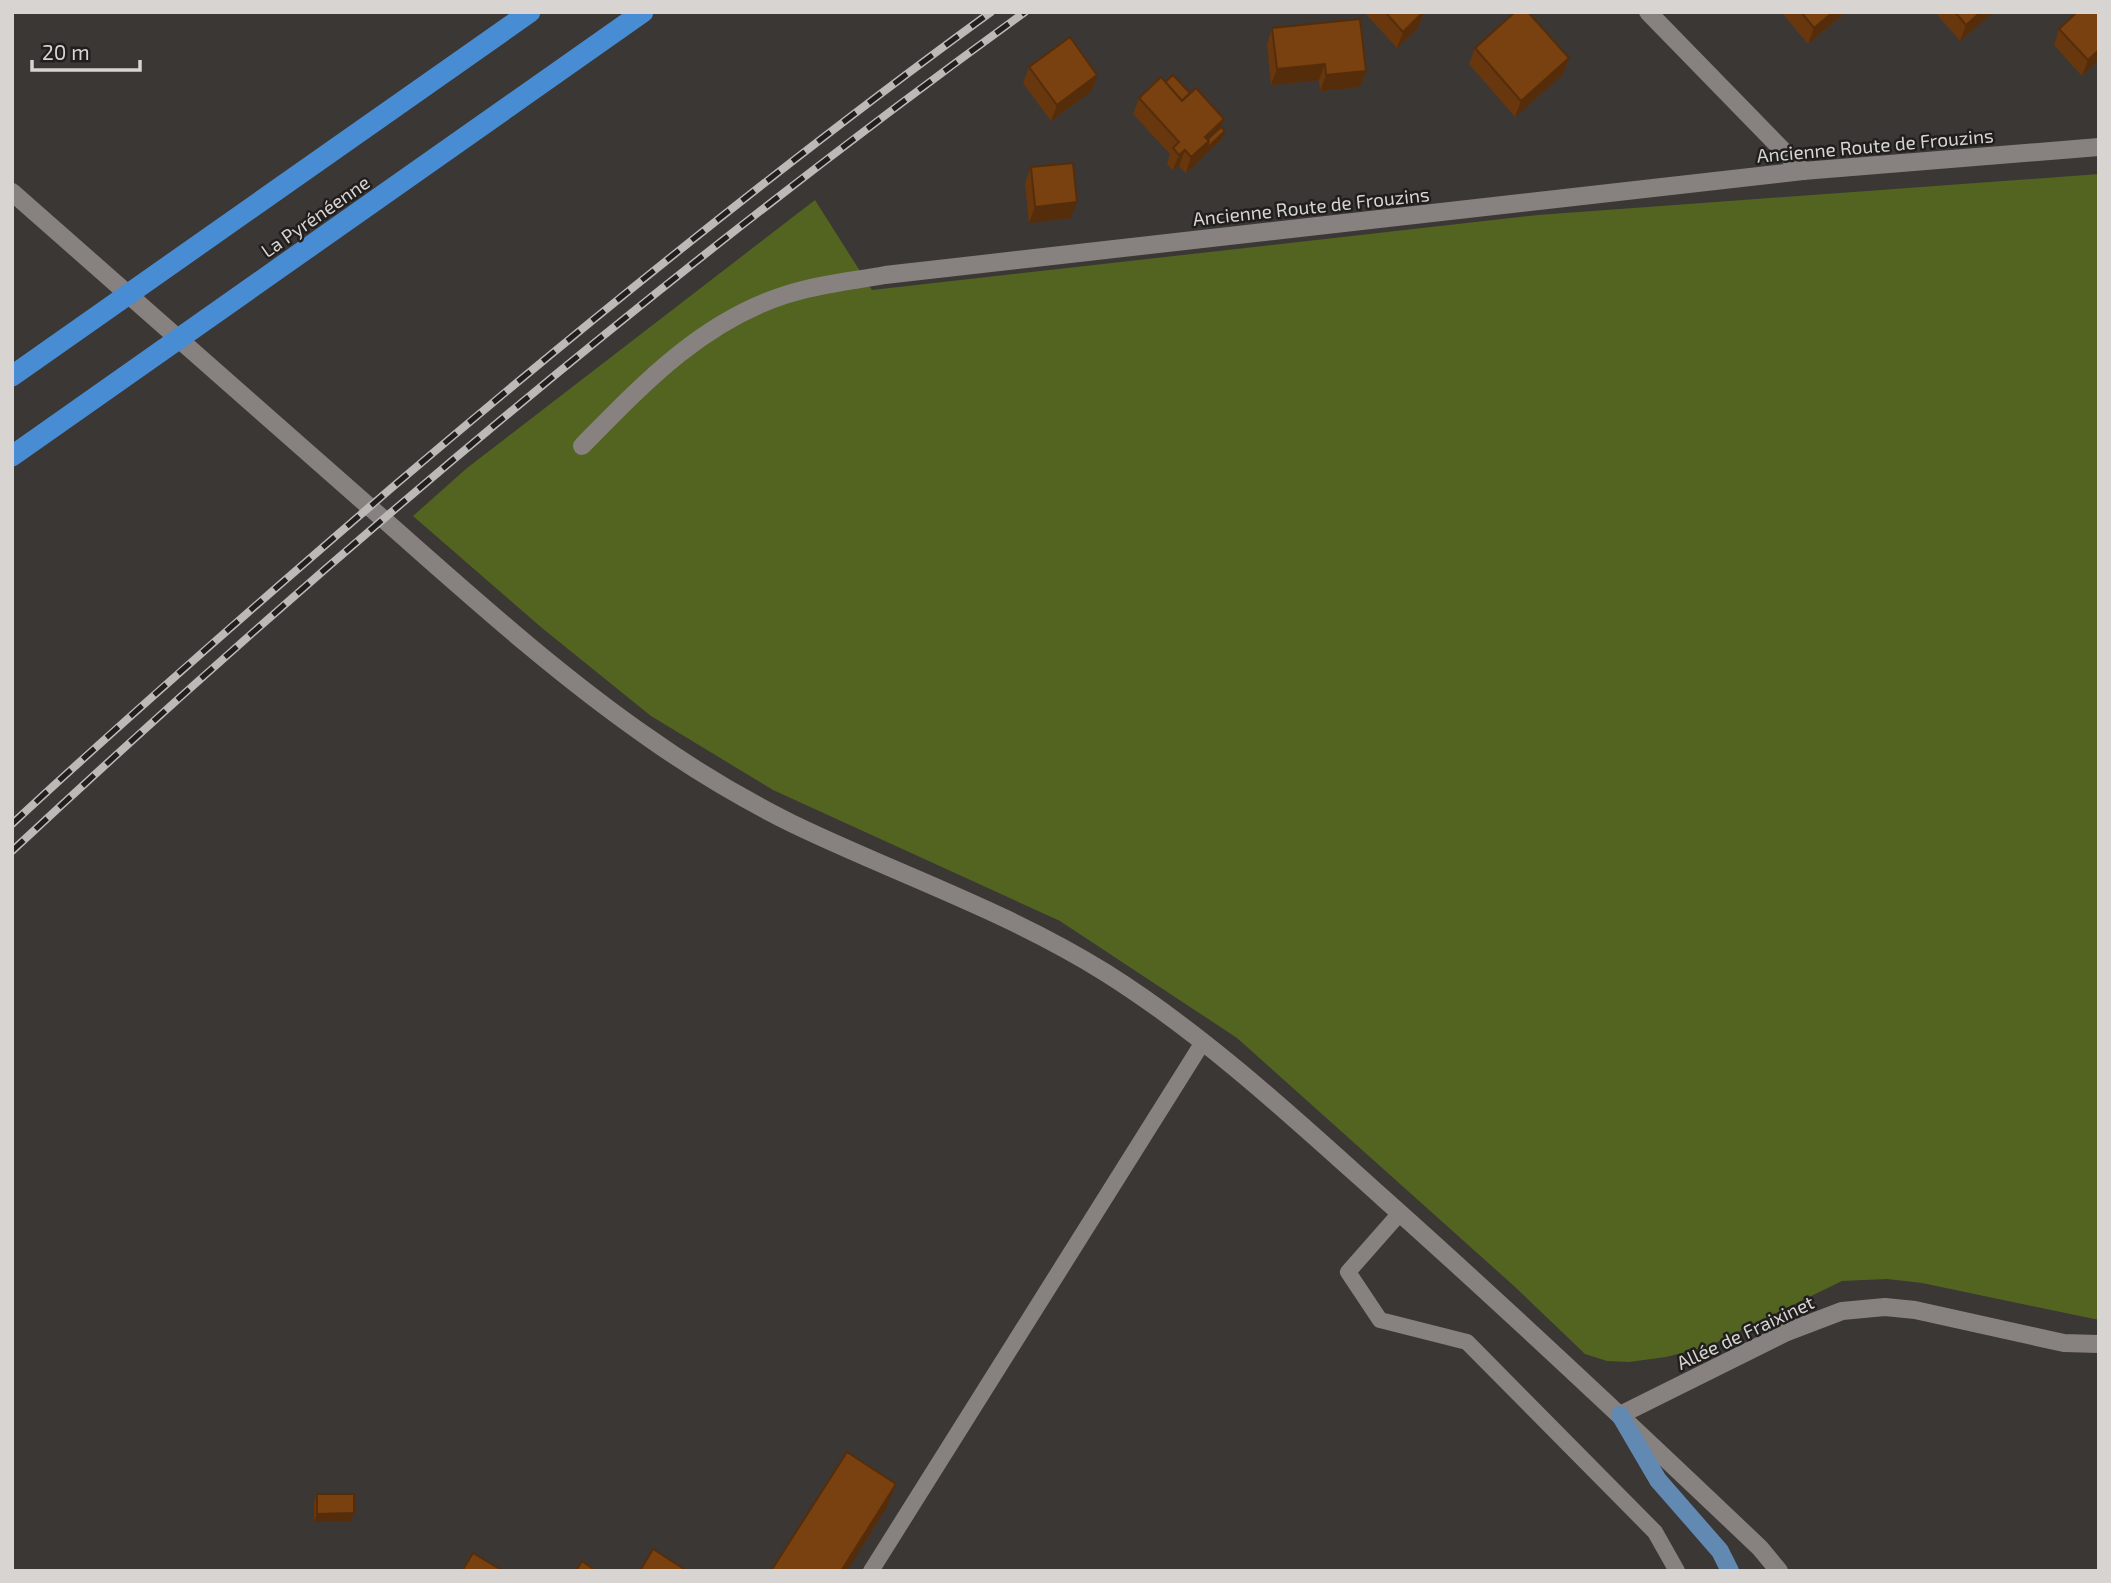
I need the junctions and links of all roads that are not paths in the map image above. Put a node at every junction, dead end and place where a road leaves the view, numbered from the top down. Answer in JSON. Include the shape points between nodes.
{"nodes":[{"id":1,"x":530,"y":12,"type":"edge"},
{"id":2,"x":643,"y":12,"type":"edge"},
{"id":3,"x":1648,"y":12,"type":"edge"},
{"id":4,"x":2099,"y":147,"type":"edge"},
{"id":5,"x":1803,"y":171,"type":"junction"},
{"id":6,"x":12,"y":192,"type":"edge"},
{"id":7,"x":12,"y":376,"type":"edge"},
{"id":8,"x":582,"y":446,"type":"dead end"},
{"id":9,"x":12,"y":456,"type":"edge"},
{"id":10,"x":1203,"y":1042,"type":"junction"},
{"id":11,"x":1400,"y":1213,"type":"junction"},
{"id":12,"x":2099,"y":1344,"type":"edge"},
{"id":13,"x":1620,"y":1415,"type":"junction"},
{"id":14,"x":1760,"y":1548,"type":"junction"},
{"id":15,"x":871,"y":1571,"type":"edge"},
{"id":16,"x":1677,"y":1571,"type":"edge"},
{"id":17,"x":1730,"y":1571,"type":"edge"},
{"id":18,"x":1779,"y":1571,"type":"edge"},
{"id":19,"x":1793,"y":1571,"type":"edge"}],
"edges":[{"from":1,"to":7,"type":"highway"},
{"from":2,"to":9,"type":"highway","name":"La Pyrénéenne"},
{"from":3,"to":5,"type":"main road"},
{"from":4,"to":5,"type":"main road","name":"Ancienne Route de Frouzins"},
{"from":5,"to":8,"type":"main road","name":"Ancienne Route de Frouzins","via":[[823,285],[761,303],[719,324],[641,386]]},
{"from":6,"to":10,"type":"main road","via":[[464,590],[599,702],[700,773],[792,823],[1028,930],[1104,972]]},
{"from":10,"to":11,"type":"main road"},
{"from":10,"to":15,"type":"lane"},
{"from":11,"to":13,"type":"main road"},
{"from":11,"to":16,"type":"lane","via":[[1348,1272],[1380,1320],[1467,1342],[1655,1532]]},
{"from":12,"to":13,"type":"main road","name":"Allée de Fraixinet","via":[[2064,1343],[1915,1310],[1852,1310],[1787,1332]]},
{"from":13,"to":14,"type":"main road"},
{"from":13,"to":17,"type":"main road","via":[[1658,1479],[1720,1551]]},
{"from":14,"to":18,"type":"main road"},
{"from":14,"to":19,"type":"main road"}]}
